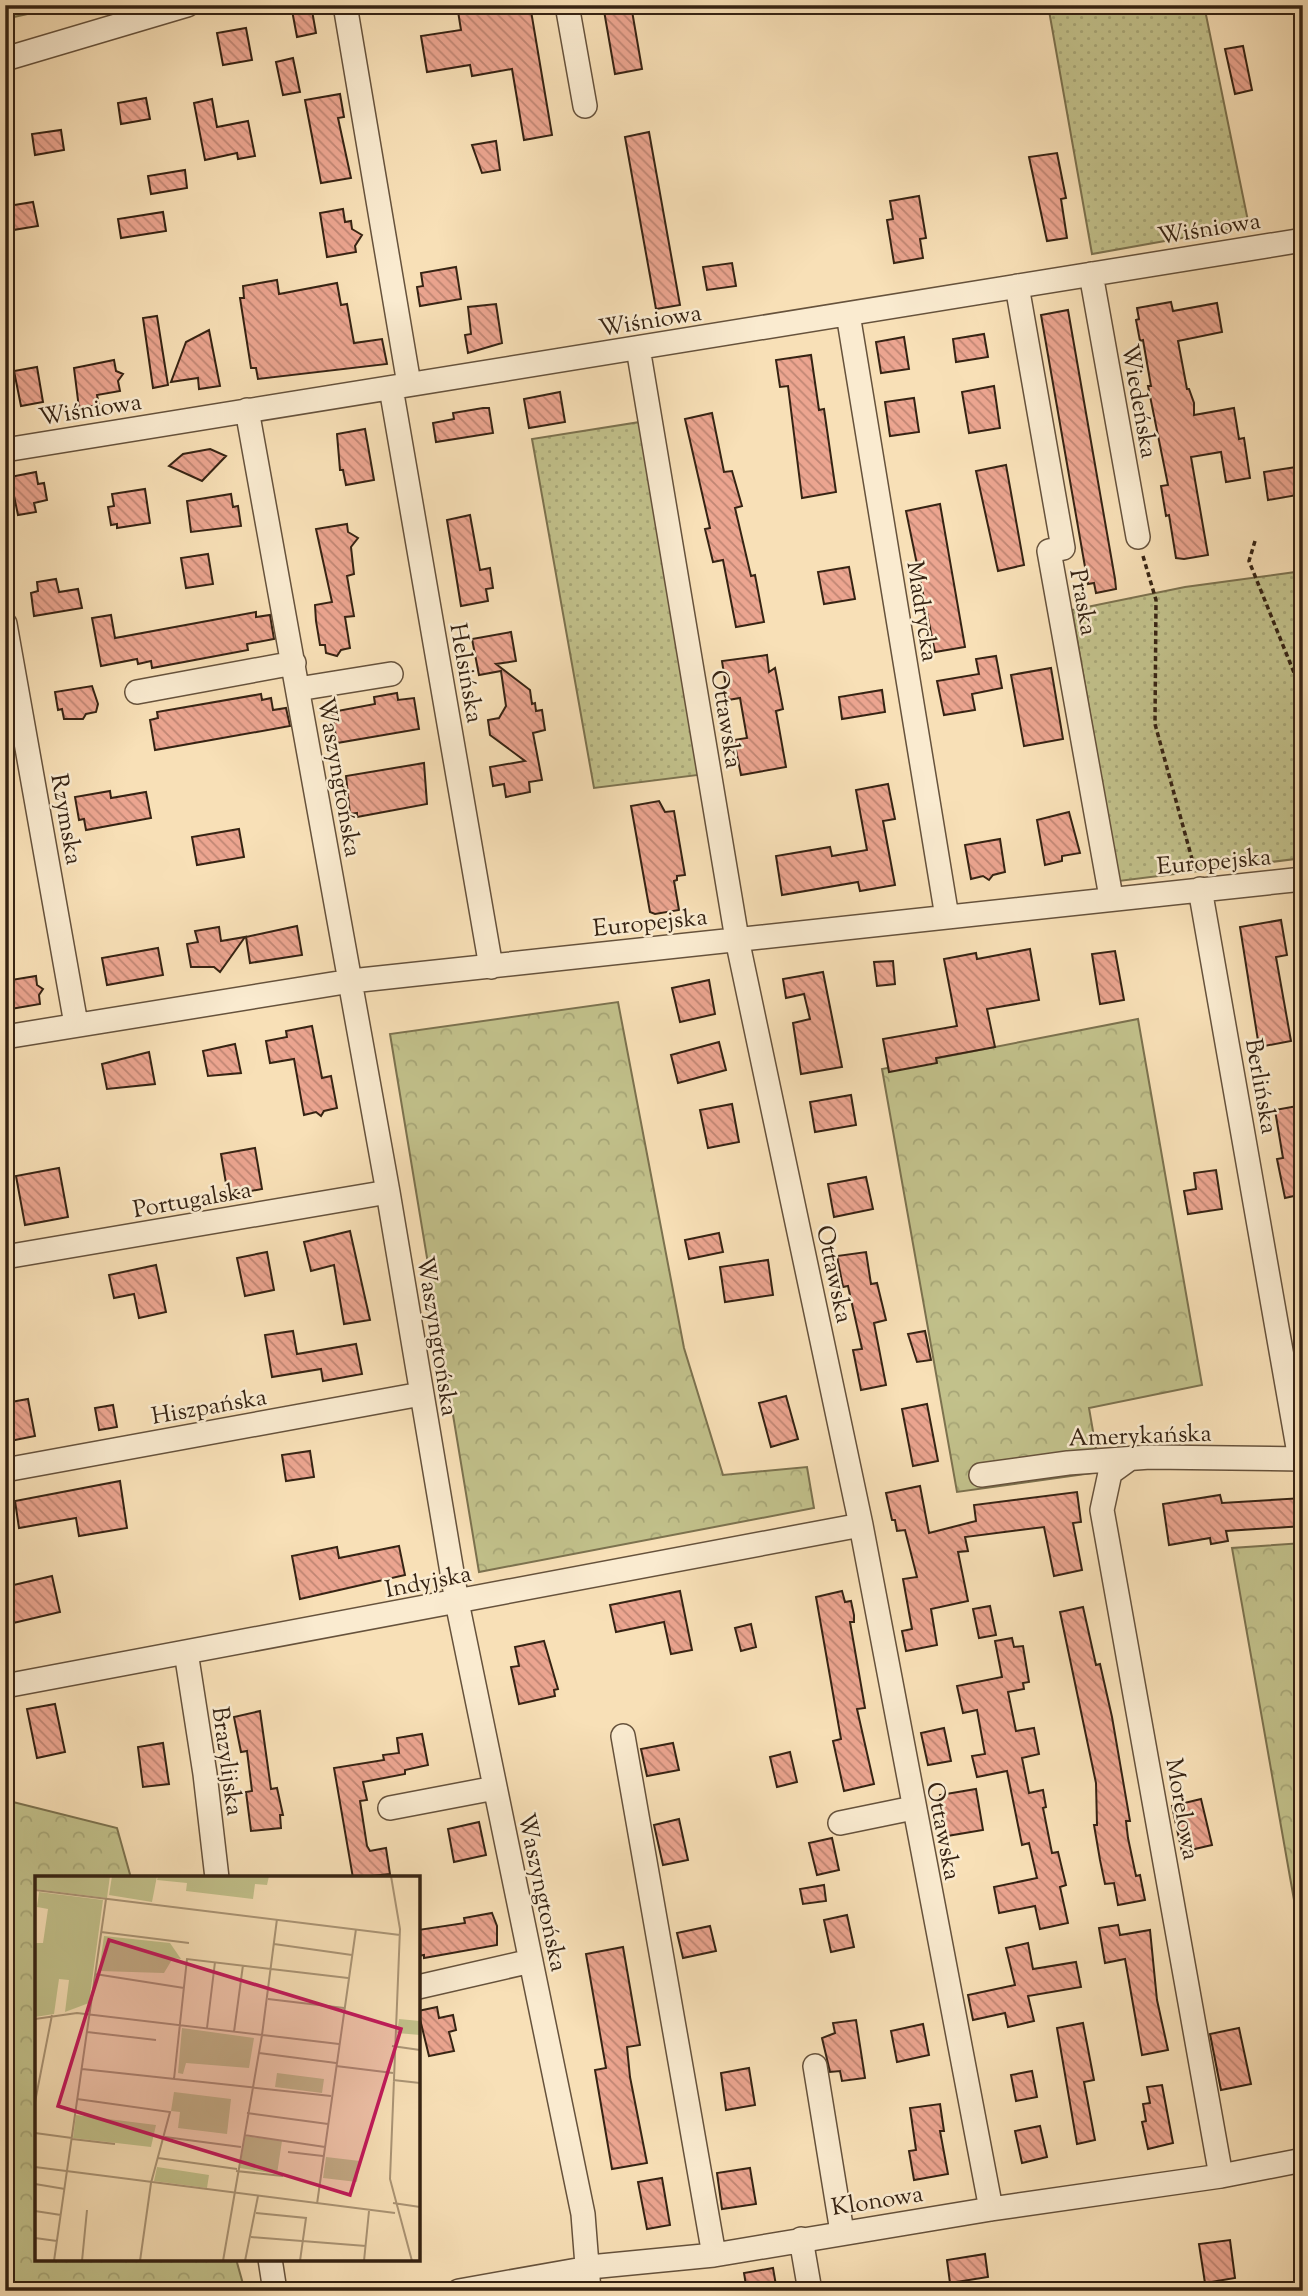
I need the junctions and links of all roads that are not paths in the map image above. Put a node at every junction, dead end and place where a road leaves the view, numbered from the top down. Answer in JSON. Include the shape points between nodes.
{"nodes":[{"id":1,"x":187,"y":5,"type":"edge"},
{"id":2,"x":345,"y":5,"type":"edge"},
{"id":3,"x":567,"y":5,"type":"edge"},
{"id":4,"x":143,"y":12,"type":"edge"},
{"id":5,"x":5,"y":59,"type":"edge"},
{"id":6,"x":585,"y":106,"type":"dead end"},
{"id":7,"x":1303,"y":240,"type":"edge"},
{"id":8,"x":1091,"y":274,"type":"junction"},
{"id":9,"x":1017,"y":286,"type":"junction"},
{"id":10,"x":848,"y":314,"type":"junction"},
{"id":11,"x":638,"y":348,"type":"junction"},
{"id":12,"x":400,"y":386,"type":"junction"},
{"id":13,"x":247,"y":410,"type":"junction"},
{"id":14,"x":5,"y":450,"type":"edge"},
{"id":15,"x":1138,"y":537,"type":"road end"},
{"id":16,"x":5,"y":624,"type":"edge"},
{"id":17,"x":293,"y":663,"type":"junction"},
{"id":18,"x":391,"y":674,"type":"dead end"},
{"id":19,"x":298,"y":689,"type":"junction"},
{"id":20,"x":137,"y":692,"type":"dead end"},
{"id":21,"x":1303,"y":879,"type":"edge"},
{"id":22,"x":1200,"y":889,"type":"junction"},
{"id":23,"x":1111,"y":897,"type":"junction"},
{"id":24,"x":947,"y":917,"type":"junction"},
{"id":25,"x":737,"y":939,"type":"junction"},
{"id":26,"x":491,"y":967,"type":"junction"},
{"id":27,"x":351,"y":981,"type":"junction"},
{"id":28,"x":76,"y":1024,"type":"junction"},
{"id":29,"x":5,"y":1037,"type":"edge"},
{"id":30,"x":388,"y":1192,"type":"junction"},
{"id":31,"x":5,"y":1257,"type":"edge"},
{"id":32,"x":421,"y":1394,"type":"junction"},
{"id":33,"x":1301,"y":1459,"type":"edge"},
{"id":34,"x":1128,"y":1460,"type":"junction"},
{"id":35,"x":5,"y":1470,"type":"edge"},
{"id":36,"x":981,"y":1475,"type":"dead end"},
{"id":37,"x":861,"y":1525,"type":"junction"},
{"id":38,"x":457,"y":1602,"type":"junction"},
{"id":39,"x":186,"y":1652,"type":"junction"},
{"id":40,"x":5,"y":1686,"type":"edge"},
{"id":41,"x":623,"y":1736,"type":"dead end"},
{"id":42,"x":495,"y":1788,"type":"junction"},
{"id":43,"x":390,"y":1808,"type":"dead end"},
{"id":44,"x":913,"y":1808,"type":"junction"},
{"id":45,"x":840,"y":1823,"type":"dead end"},
{"id":46,"x":216,"y":1876,"type":"edge"},
{"id":47,"x":531,"y":1961,"type":"junction"},
{"id":48,"x":420,"y":1987,"type":"edge"},
{"id":49,"x":816,"y":2066,"type":"dead end"},
{"id":50,"x":1303,"y":2160,"type":"edge"},
{"id":51,"x":1221,"y":2176,"type":"junction"},
{"id":52,"x":991,"y":2209,"type":"junction"},
{"id":53,"x":842,"y":2232,"type":"junction"},
{"id":54,"x":801,"y":2239,"type":"junction"},
{"id":55,"x":714,"y":2255,"type":"junction"},
{"id":56,"x":270,"y":2261,"type":"edge"},
{"id":57,"x":588,"y":2280,"type":"edge"},
{"id":58,"x":275,"y":2291,"type":"edge"},
{"id":59,"x":459,"y":2291,"type":"edge"},
{"id":60,"x":810,"y":2291,"type":"edge"}],
"edges":[{"from":1,"to":4,"type":"street"},
{"from":2,"to":12,"type":"street","name":"Helsińska"},
{"from":3,"to":6,"type":"street"},
{"from":4,"to":5,"type":"street"},
{"from":7,"to":8,"type":"street","name":"Wiśniowa"},
{"from":8,"to":9,"type":"street","name":"Wiśniowa"},
{"from":8,"to":15,"type":"street","name":"Wiedeńska"},
{"from":9,"to":10,"type":"street","name":"Wiśniowa"},
{"from":9,"to":23,"type":"street","name":"Praska","via":[[1063,548],[1049,551]]},
{"from":10,"to":11,"type":"street","name":"Wiśniowa"},
{"from":10,"to":24,"type":"street","name":"Madrycka"},
{"from":11,"to":12,"type":"street","name":"Wiśniowa"},
{"from":11,"to":25,"type":"street","name":"Ottawska"},
{"from":12,"to":13,"type":"street","name":"Wiśniowa"},
{"from":12,"to":26,"type":"street","name":"Helsińska"},
{"from":13,"to":14,"type":"street","name":"Wiśniowa"},
{"from":13,"to":17,"type":"street","name":"Waszyngtońska"},
{"from":16,"to":28,"type":"street","name":"Rzymska"},
{"from":17,"to":19,"type":"street","name":"Waszyngtońska"},
{"from":17,"to":20,"type":"street"},
{"from":18,"to":19,"type":"street"},
{"from":19,"to":27,"type":"street","name":"Waszyngtońska"},
{"from":21,"to":22,"type":"street","name":"Europejska"},
{"from":22,"to":23,"type":"street","name":"Europejska"},
{"from":22,"to":33,"type":"street","name":"Berlińska"},
{"from":23,"to":24,"type":"street","name":"Europejska"},
{"from":24,"to":25,"type":"street","name":"Europejska"},
{"from":25,"to":26,"type":"street","name":"Europejska"},
{"from":25,"to":37,"type":"street","name":"Ottawska"},
{"from":26,"to":27,"type":"street","name":"Europejska"},
{"from":27,"to":28,"type":"street","name":"Europejska"},
{"from":27,"to":30,"type":"street","name":"Waszyngtońska"},
{"from":28,"to":29,"type":"street","name":"Europejska"},
{"from":30,"to":31,"type":"street","name":"Portugalska"},
{"from":30,"to":32,"type":"street","name":"Waszyngtońska"},
{"from":32,"to":35,"type":"street","name":"Hiszpańska"},
{"from":32,"to":38,"type":"street","name":"Waszyngtońska"},
{"from":33,"to":34,"type":"street","name":"Amerykańska"},
{"from":34,"to":36,"type":"street","name":"Amerykańska"},
{"from":34,"to":51,"type":"street","name":"Morelowa","via":[[1110,1473],[1102,1510]]},
{"from":37,"to":38,"type":"street","name":"Indyjska"},
{"from":37,"to":44,"type":"street","name":"Ottawska"},
{"from":38,"to":39,"type":"street","name":"Indyjska"},
{"from":38,"to":42,"type":"street","name":"Waszyngtońska"},
{"from":39,"to":40,"type":"street","name":"Indyjska"},
{"from":39,"to":46,"type":"street","name":"Brazylijska"},
{"from":41,"to":55,"type":"street"},
{"from":42,"to":43,"type":"street"},
{"from":42,"to":47,"type":"street","name":"Waszyngtońska"},
{"from":44,"to":45,"type":"street"},
{"from":44,"to":52,"type":"street","name":"Ottawska"},
{"from":47,"to":48,"type":"street"},
{"from":47,"to":57,"type":"street","name":"Waszyngtońska","via":[[583,2214]]},
{"from":49,"to":53,"type":"street"},
{"from":50,"to":51,"type":"street","name":"Klonowa"},
{"from":51,"to":52,"type":"street","name":"Klonowa"},
{"from":52,"to":53,"type":"street","name":"Klonowa"},
{"from":53,"to":54,"type":"street","name":"Klonowa"},
{"from":54,"to":55,"type":"street","name":"Klonowa"},
{"from":54,"to":60,"type":"street"},
{"from":55,"to":57,"type":"street","name":"Klonowa"},
{"from":56,"to":58,"type":"street"},
{"from":57,"to":59,"type":"street","name":"Klonowa"}]}
